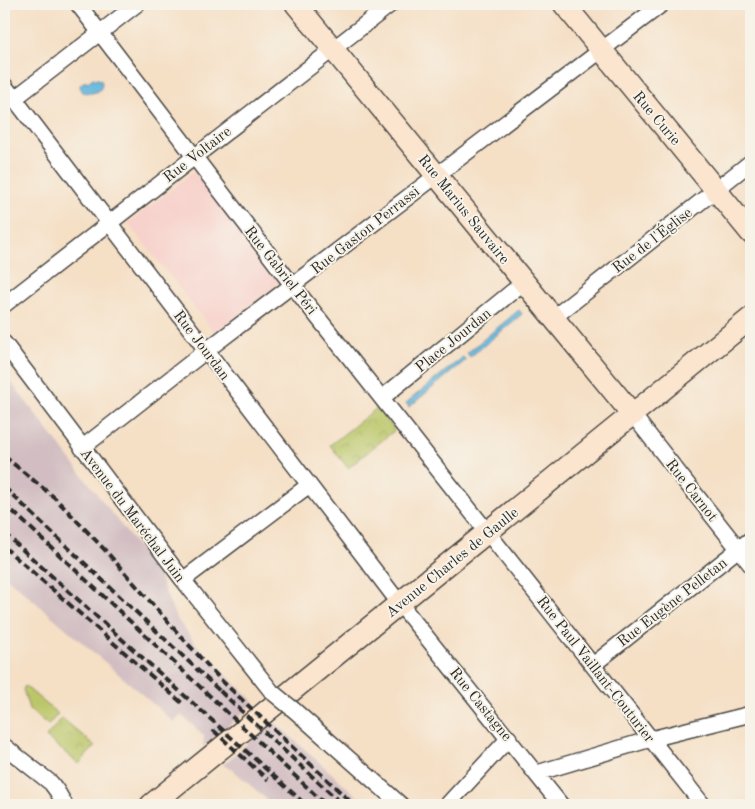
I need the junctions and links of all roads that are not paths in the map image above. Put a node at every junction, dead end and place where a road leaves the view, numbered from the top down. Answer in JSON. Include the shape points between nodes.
{"nodes":[{"id":1,"x":78,"y":4,"type":"edge"},
{"id":2,"x":137,"y":4,"type":"edge"},
{"id":3,"x":296,"y":4,"type":"edge"},
{"id":4,"x":391,"y":4,"type":"edge"},
{"id":5,"x":564,"y":4,"type":"edge"},
{"id":6,"x":662,"y":4,"type":"edge"},
{"id":7,"x":100,"y":32,"type":"junction"},
{"id":8,"x":332,"y":48,"type":"junction"},
{"id":9,"x":602,"y":51,"type":"junction"},
{"id":10,"x":4,"y":86,"type":"edge"},
{"id":11,"x":14,"y":99,"type":"junction"},
{"id":12,"x":194,"y":156,"type":"junction"},
{"id":13,"x":751,"y":162,"type":"edge"},
{"id":14,"x":436,"y":175,"type":"junction"},
{"id":15,"x":716,"y":190,"type":"junction"},
{"id":16,"x":109,"y":223,"type":"junction"},
{"id":17,"x":751,"y":232,"type":"edge"},
{"id":18,"x":524,"y":282,"type":"junction"},
{"id":19,"x":293,"y":286,"type":"junction"},
{"id":20,"x":4,"y":305,"type":"edge"},
{"id":21,"x":554,"y":318,"type":"junction"},
{"id":22,"x":751,"y":318,"type":"edge"},
{"id":23,"x":4,"y":342,"type":"edge"},
{"id":24,"x":206,"y":350,"type":"junction"},
{"id":25,"x":382,"y":398,"type":"junction"},
{"id":26,"x":632,"y":415,"type":"junction"},
{"id":27,"x":82,"y":448,"type":"junction"},
{"id":28,"x":309,"y":485,"type":"junction"},
{"id":29,"x":488,"y":532,"type":"junction"},
{"id":30,"x":751,"y":539,"type":"edge"},
{"id":31,"x":738,"y":550,"type":"junction"},
{"id":32,"x":751,"y":565,"type":"edge"},
{"id":33,"x":183,"y":580,"type":"junction"},
{"id":34,"x":400,"y":604,"type":"junction"},
{"id":35,"x":593,"y":665,"type":"junction"},
{"id":36,"x":751,"y":714,"type":"edge"},
{"id":37,"x":509,"y":738,"type":"junction"},
{"id":38,"x":651,"y":739,"type":"junction"},
{"id":39,"x":4,"y":746,"type":"edge"},
{"id":40,"x":537,"y":773,"type":"junction"},
{"id":41,"x":65,"y":805,"type":"edge"},
{"id":42,"x":151,"y":805,"type":"edge"},
{"id":43,"x":400,"y":805,"type":"edge"},
{"id":44,"x":447,"y":805,"type":"edge"},
{"id":45,"x":561,"y":805,"type":"edge"},
{"id":46,"x":703,"y":805,"type":"edge"}],
"edges":[{"from":1,"to":7,"type":"street","name":"Rue Gabriel Péri"},
{"from":2,"to":7,"type":"street"},
{"from":3,"to":8,"type":"main road","name":"Rue Marius Sauvaire"},
{"from":4,"to":8,"type":"street","name":"Rue Voltaire"},
{"from":5,"to":9,"type":"main road","name":"Rue Curie"},
{"from":6,"to":9,"type":"street","name":"Rue Gaston Perrassi"},
{"from":7,"to":11,"type":"street"},
{"from":7,"to":12,"type":"street","name":"Rue Gabriel Péri"},
{"from":8,"to":12,"type":"street","name":"Rue Voltaire"},
{"from":8,"to":14,"type":"main road","name":"Rue Marius Sauvaire"},
{"from":9,"to":14,"type":"street","name":"Rue Gaston Perrassi"},
{"from":9,"to":15,"type":"main road","name":"Rue Curie"},
{"from":10,"to":11,"type":"street","name":"Rue Jourdan"},
{"from":11,"to":16,"type":"street","name":"Rue Jourdan"},
{"from":12,"to":16,"type":"street","name":"Rue Voltaire"},
{"from":12,"to":19,"type":"street","name":"Rue Gabriel Péri"},
{"from":13,"to":15,"type":"street","name":"Rue de l'Église"},
{"from":14,"to":18,"type":"main road","name":"Rue Marius Sauvaire"},
{"from":14,"to":19,"type":"street","name":"Rue Gaston Perrassi"},
{"from":15,"to":17,"type":"main road","name":"Rue Curie"},
{"from":15,"to":21,"type":"street","name":"Rue de l'Église"},
{"from":16,"to":20,"type":"street","name":"Rue Voltaire"},
{"from":16,"to":24,"type":"street","name":"Rue Jourdan"},
{"from":18,"to":21,"type":"main road","name":"Rue Marius Sauvaire"},
{"from":18,"to":25,"type":"street","name":"Place Jourdan"},
{"from":19,"to":24,"type":"street","name":"Rue Gaston Perrassi"},
{"from":19,"to":25,"type":"street","name":"Rue Gabriel Péri"},
{"from":21,"to":26,"type":"main road","name":"Rue Marius Sauvaire"},
{"from":22,"to":26,"type":"main road","name":"Avenue Charles de Gaulle"},
{"from":23,"to":27,"type":"street","name":"Avenue du Maréchal Juin"},
{"from":24,"to":27,"type":"street","name":"Rue Gaston Perrassi"},
{"from":24,"to":28,"type":"street","name":"Rue Jourdan"},
{"from":25,"to":29,"type":"street","name":"Rue Gabriel Péri"},
{"from":26,"to":29,"type":"main road","name":"Avenue Charles de Gaulle"},
{"from":26,"to":31,"type":"street","name":"Rue Carnot"},
{"from":27,"to":33,"type":"street","name":"Avenue du Maréchal Juin"},
{"from":28,"to":33,"type":"street"},
{"from":28,"to":34,"type":"street","name":"Rue Jourdan"},
{"from":29,"to":34,"type":"main road","name":"Avenue Charles de Gaulle"},
{"from":29,"to":35,"type":"street","name":"Rue Paul Vaillant-Couturier"},
{"from":30,"to":31,"type":"street","name":"Rue Eugène Pelletan"},
{"from":31,"to":32,"type":"street","name":"Rue Carnot"},
{"from":31,"to":35,"type":"street","name":"Rue Eugène Pelletan"},
{"from":33,"to":43,"type":"street","name":"Avenue du Maréchal Juin","bridge":true,"via":[[269,688]]},
{"from":34,"to":37,"type":"street","name":"Rue Castagne"},
{"from":34,"to":42,"type":"main road","name":"Avenue Charles de Gaulle"},
{"from":35,"to":38,"type":"street","name":"Rue Paul Vaillant-Couturier"},
{"from":36,"to":38,"type":"street"},
{"from":37,"to":40,"type":"street","name":"Rue Castagne"},
{"from":37,"to":44,"type":"street"},
{"from":38,"to":40,"type":"street"},
{"from":38,"to":46,"type":"street","name":"Rue Paul Vaillant-Couturier"},
{"from":39,"to":41,"type":"street","via":[[51,783]]},
{"from":40,"to":45,"type":"street","name":"Rue Castagne"}]}
